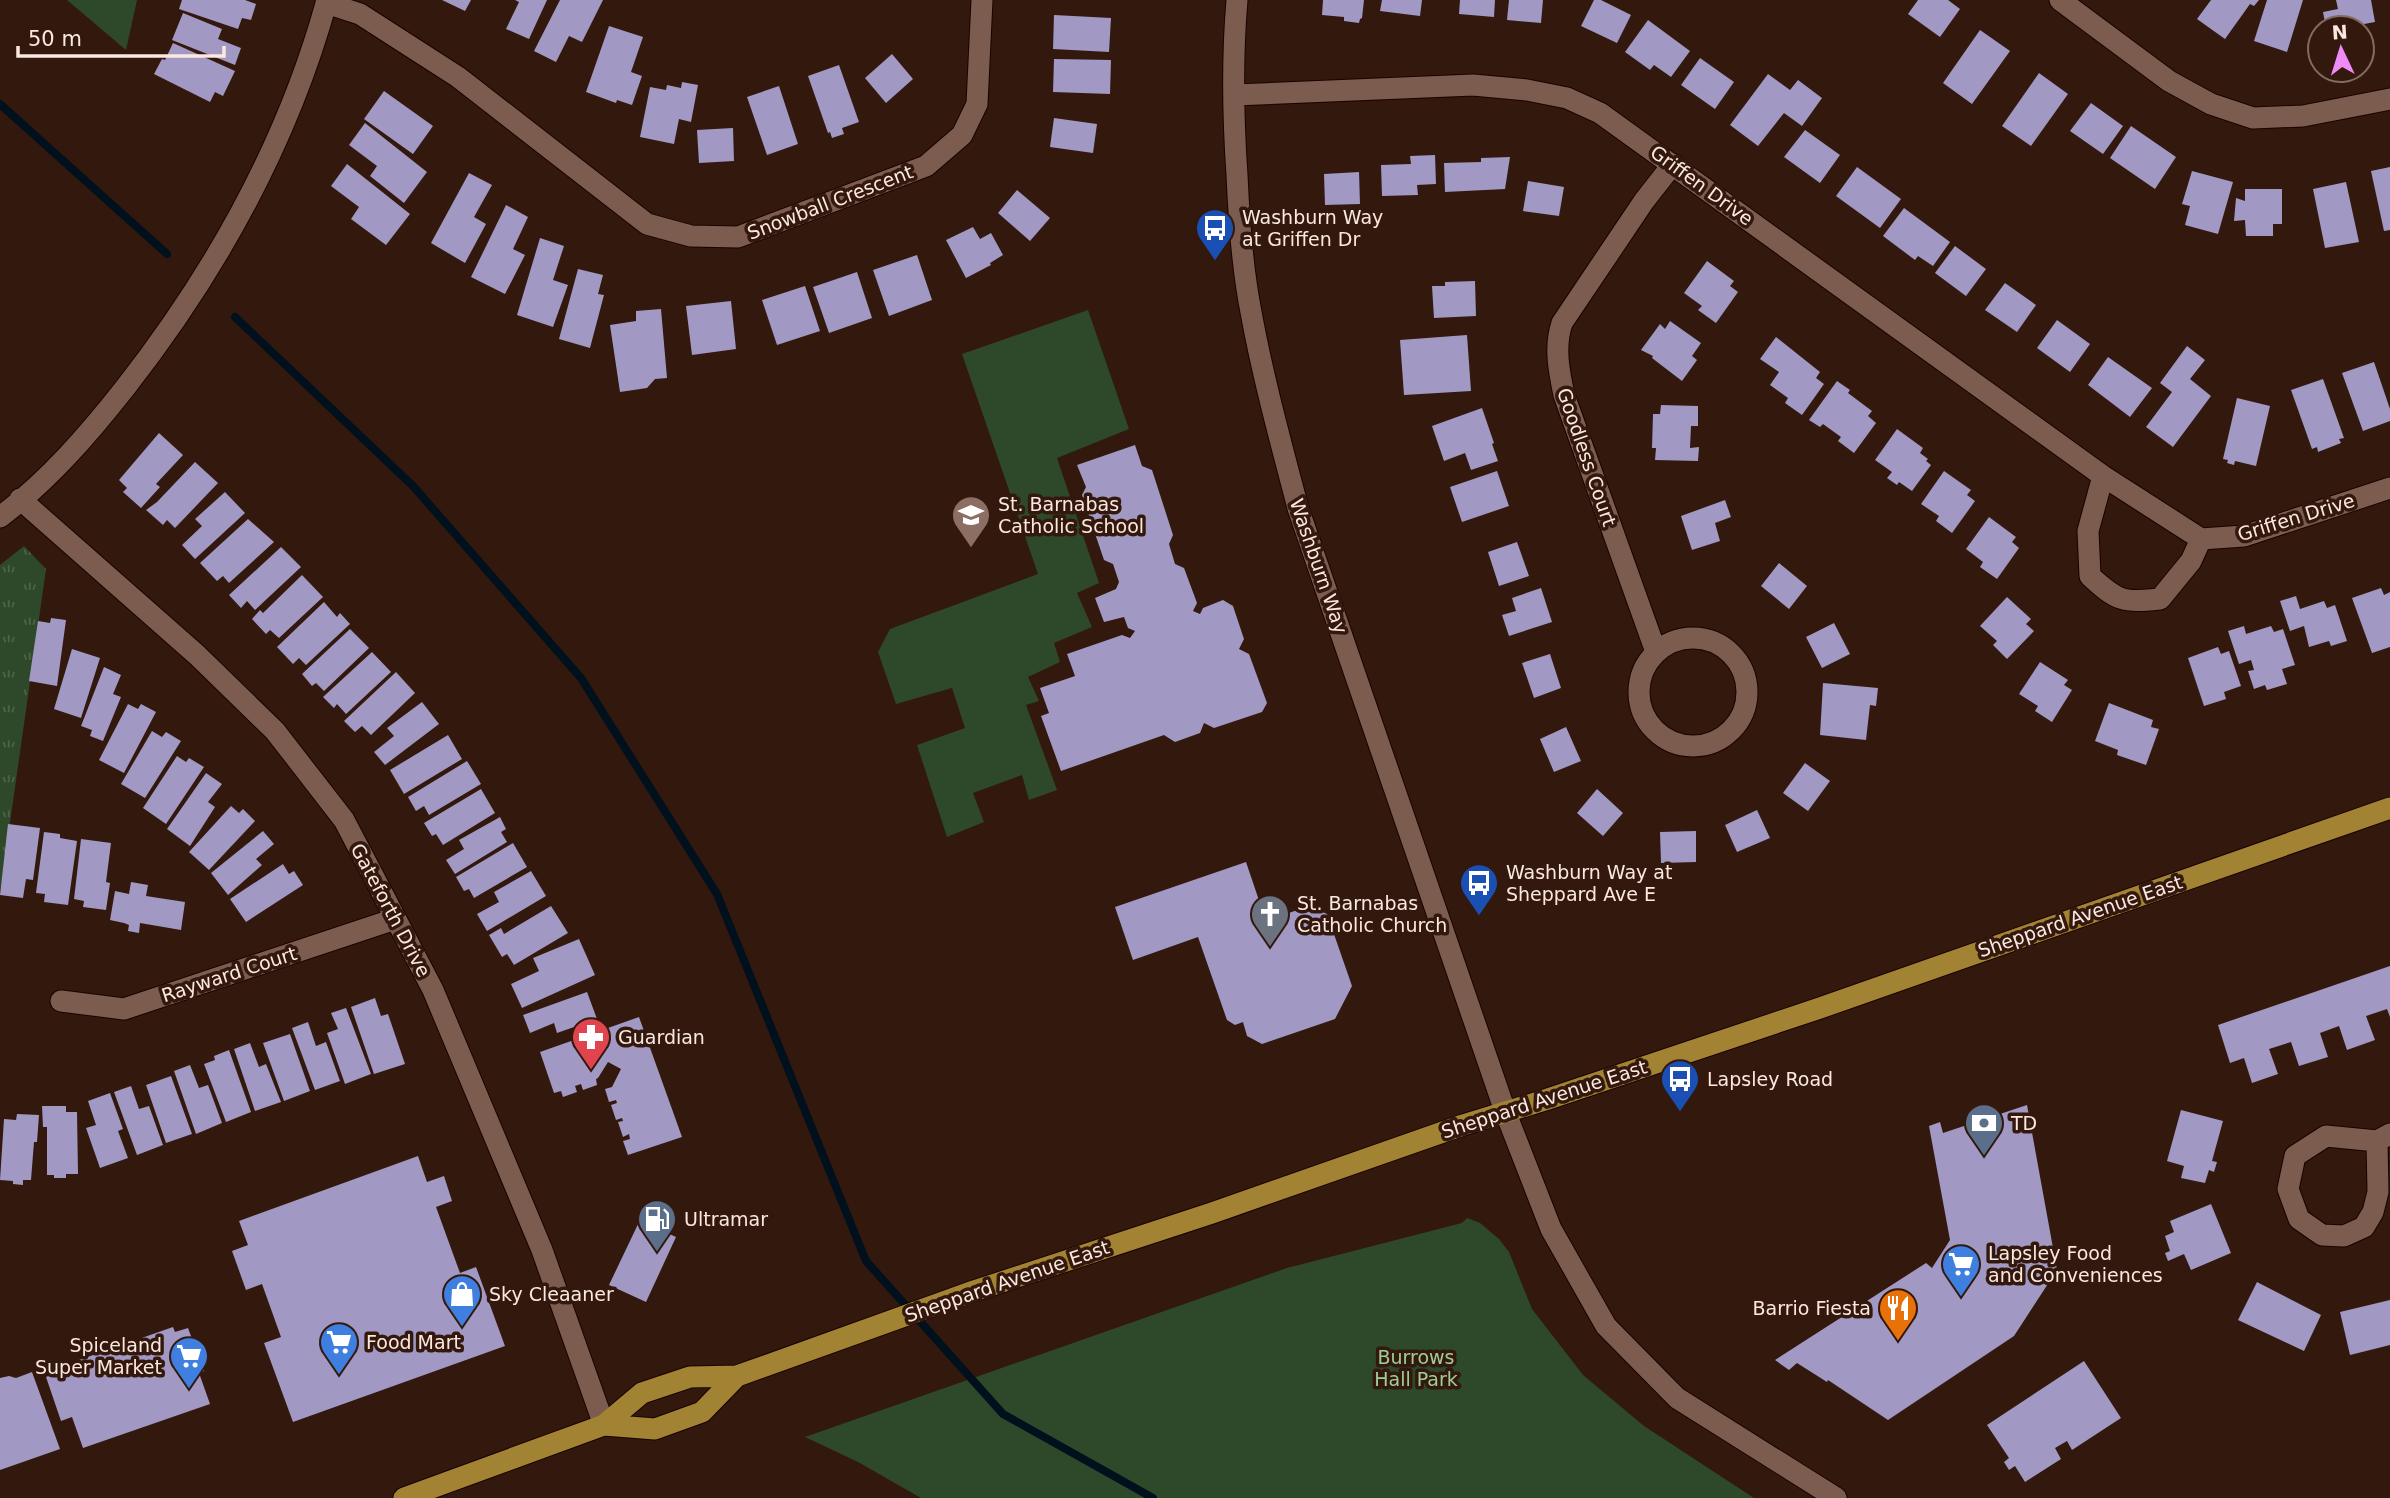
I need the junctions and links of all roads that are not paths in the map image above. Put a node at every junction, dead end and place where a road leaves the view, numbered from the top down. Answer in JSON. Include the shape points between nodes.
{"nodes":[{"id":1,"x":982,"y":0,"type":"edge"},
{"id":2,"x":1237,"y":0,"type":"edge"},
{"id":3,"x":2060,"y":0,"type":"edge"},
{"id":4,"x":326,"y":1,"type":"edge"},
{"id":5,"x":1234,"y":95,"type":"junction"},
{"id":6,"x":2390,"y":99,"type":"edge"},
{"id":7,"x":1673,"y":164,"type":"junction"},
{"id":8,"x":2103,"y":476,"type":"junction"},
{"id":9,"x":2390,"y":488,"type":"edge"},
{"id":10,"x":20,"y":499,"type":"junction"},
{"id":11,"x":0,"y":517,"type":"edge"},
{"id":12,"x":2202,"y":539,"type":"junction"},
{"id":13,"x":1656,"y":652,"type":"junction"},
{"id":14,"x":2390,"y":807,"type":"edge"},
{"id":15,"x":396,"y":919,"type":"junction"},
{"id":16,"x":61,"y":1001,"type":"dead end"},
{"id":17,"x":1505,"y":1111,"type":"junction"},
{"id":18,"x":2384,"y":1138,"type":"edge"},
{"id":19,"x":737,"y":1377,"type":"junction"},
{"id":20,"x":604,"y":1425,"type":"junction"},
{"id":21,"x":404,"y":1498,"type":"edge"},
{"id":22,"x":1836,"y":1498,"type":"edge"}],
"edges":[{"from":1,"to":4,"type":"street","name":"Snowball Crescent","via":[[977,104],[961,135],[926,166],[738,237],[691,236],[647,224],[458,77],[360,14]]},
{"from":2,"to":5,"type":"street","name":"Washburn Way"},
{"from":3,"to":6,"type":"street","via":[[2169,81],[2211,104],[2253,118],[2303,116]]},
{"from":4,"to":10,"type":"street","via":[[286,118],[219,253],[159,345],[104,415],[55,469]]},
{"from":5,"to":7,"type":"street","name":"Griffen Drive","via":[[1473,85],[1527,90],[1567,98],[1600,113]]},
{"from":5,"to":17,"type":"street","name":"Washburn Way","via":[[1241,247],[1251,313],[1298,508]]},
{"from":7,"to":8,"type":"street","name":"Griffen Drive"},
{"from":7,"to":13,"type":"street","name":"Goodless Court","via":[[1562,323],[1557,338],[1564,395]]},
{"from":8,"to":12,"type":"street","name":"Griffen Drive"},
{"from":8,"to":12,"type":"street","via":[[2088,531],[2090,576],[2109,593],[2132,602],[2160,599],[2191,561]]},
{"from":9,"to":12,"type":"street","name":"Griffen Drive","via":[[2244,536]]},
{"from":10,"to":11,"type":"street"},
{"from":10,"to":15,"type":"street","name":"Gateforth Drive","via":[[197,654],[275,731],[344,820]]},
{"from":13,"to":13,"type":"street","via":[[1645,665],[1639,689],[1642,713],[1651,727],[1664,738],[1690,746],[1718,740],[1732,729],[1747,696],[1737,661],[1708,640],[1671,642]]},
{"from":14,"to":17,"type":"main road","name":"Sheppard Avenue East","via":[[1820,1008]]},
{"from":15,"to":16,"type":"street","name":"Rayward Court","via":[[124,1009]]},
{"from":15,"to":20,"type":"street","name":"Gateforth Drive","via":[[433,990],[542,1250]]},
{"from":17,"to":19,"type":"main road","name":"Sheppard Avenue East","via":[[974,1291]]},
{"from":17,"to":22,"type":"street","via":[[1551,1229],[1606,1326],[1677,1398]]},
{"from":18,"to":18,"type":"street","via":[[2326,1136],[2295,1156],[2288,1189],[2299,1219],[2322,1235],[2344,1236],[2364,1227],[2378,1192]]},
{"from":19,"to":20,"type":"main road","name":"Sheppard Avenue East","via":[[690,1377],[642,1393]]},
{"from":19,"to":20,"type":"main road","name":"Sheppard Avenue East","via":[[702,1412],[654,1429]]},
{"from":20,"to":21,"type":"main road","name":"Sheppard Avenue East"}]}
